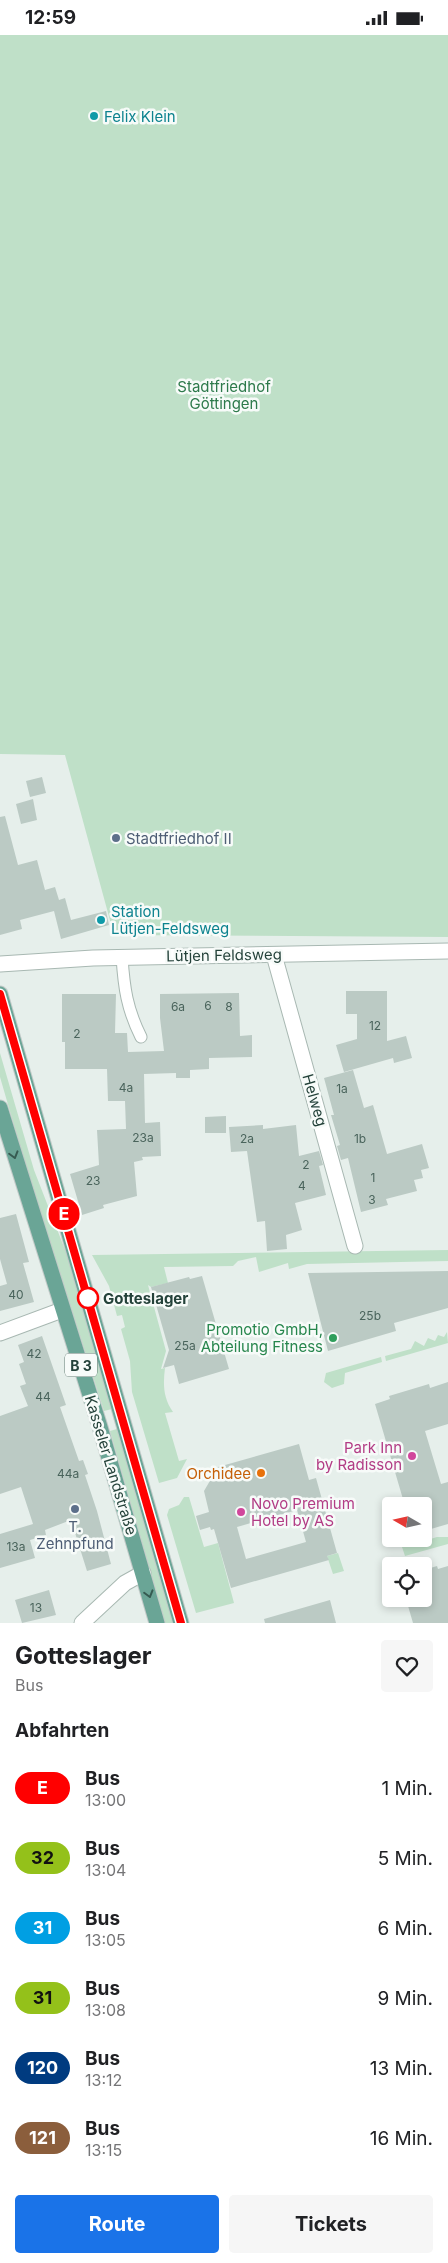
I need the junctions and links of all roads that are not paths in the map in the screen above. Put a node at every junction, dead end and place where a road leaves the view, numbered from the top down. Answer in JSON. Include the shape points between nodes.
{"nodes":[{"id":1,"x":448,"y":951,"type":"edge"},
{"id":2,"x":274,"y":955,"type":"junction"},
{"id":3,"x":122,"y":957,"type":"junction"},
{"id":4,"x":0,"y":964,"type":"edge"},
{"id":5,"x":0,"y":994,"type":"edge"},
{"id":6,"x":141,"y":1037,"type":"dead end"},
{"id":7,"x":0,"y":1108,"type":"edge"},
{"id":8,"x":355,"y":1246,"type":"dead end"},
{"id":9,"x":62,"y":1310,"type":"junction"},
{"id":10,"x":0,"y":1333,"type":"edge"},
{"id":11,"x":143,"y":1573,"type":"junction"},
{"id":12,"x":82,"y":1623,"type":"edge"},
{"id":13,"x":158,"y":1623,"type":"edge"},
{"id":14,"x":181,"y":1623,"type":"edge"}],
"edges":[{"from":1,"to":2,"type":"street","name":"Lütjen Feldsweg"},
{"from":2,"to":3,"type":"street","name":"Lütjen Feldsweg"},
{"from":2,"to":8,"type":"street","name":"Helweg"},
{"from":3,"to":4,"type":"street","name":"Lütjen Feldsweg"},
{"from":3,"to":6,"type":"lane","via":[[125,998],[130,1017]]},
{"from":5,"to":14,"type":"main road","name":"Kasseler Landstraße","number":"B 3"},
{"from":7,"to":9,"type":"main road","name":"Kasseler Landstraße","number":"B 3","one_way":true},
{"from":9,"to":10,"type":"street"},
{"from":9,"to":11,"type":"main road","name":"Kasseler Landstraße","number":"B 3"},
{"from":11,"to":12,"type":"street","via":[[125,1583]]},
{"from":11,"to":13,"type":"main road","name":"Kasseler Landstraße","number":"B 3","one_way":true}]}
